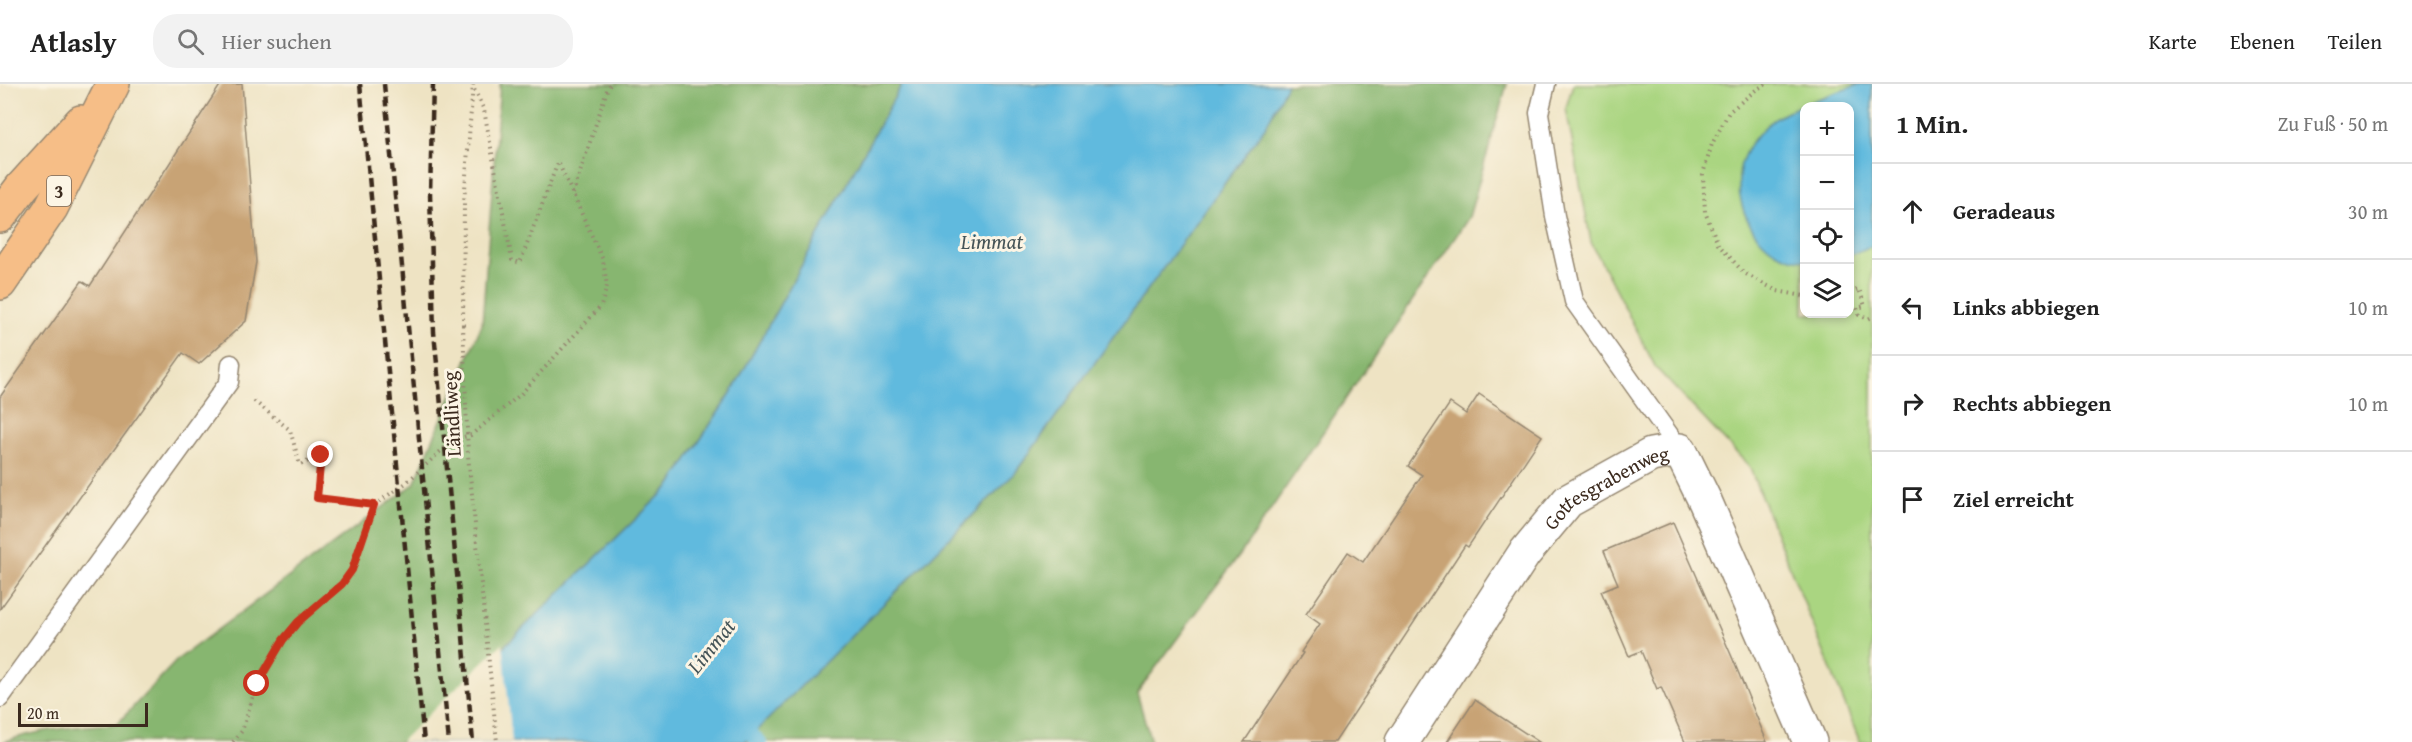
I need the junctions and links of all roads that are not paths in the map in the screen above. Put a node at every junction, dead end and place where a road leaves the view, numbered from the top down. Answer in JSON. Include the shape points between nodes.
{"nodes":[{"id":1,"x":1546,"y":84,"type":"edge"},
{"id":2,"x":110,"y":89,"type":"edge"},
{"id":3,"x":0,"y":216,"type":"edge"},
{"id":4,"x":0,"y":283,"type":"edge"},
{"id":5,"x":230,"y":373,"type":"road end"},
{"id":6,"x":1680,"y":450,"type":"junction"},
{"id":7,"x":0,"y":698,"type":"edge"},
{"id":8,"x":1402,"y":742,"type":"edge"},
{"id":9,"x":1810,"y":742,"type":"edge"}],
"edges":[{"from":1,"to":6,"type":"lane","via":[[1539,113],[1555,216],[1574,301]]},
{"from":2,"to":3,"type":"main road","number":"3"},
{"from":2,"to":4,"type":"main road","number":"3","via":[[51,208]]},
{"from":5,"to":7,"type":"lane"},
{"from":6,"to":8,"type":"street","name":"Gottesgrabenweg","via":[[1652,455],[1568,501],[1524,554]]},
{"from":6,"to":9,"type":"street","name":"Gottesgrabenweg"}]}
